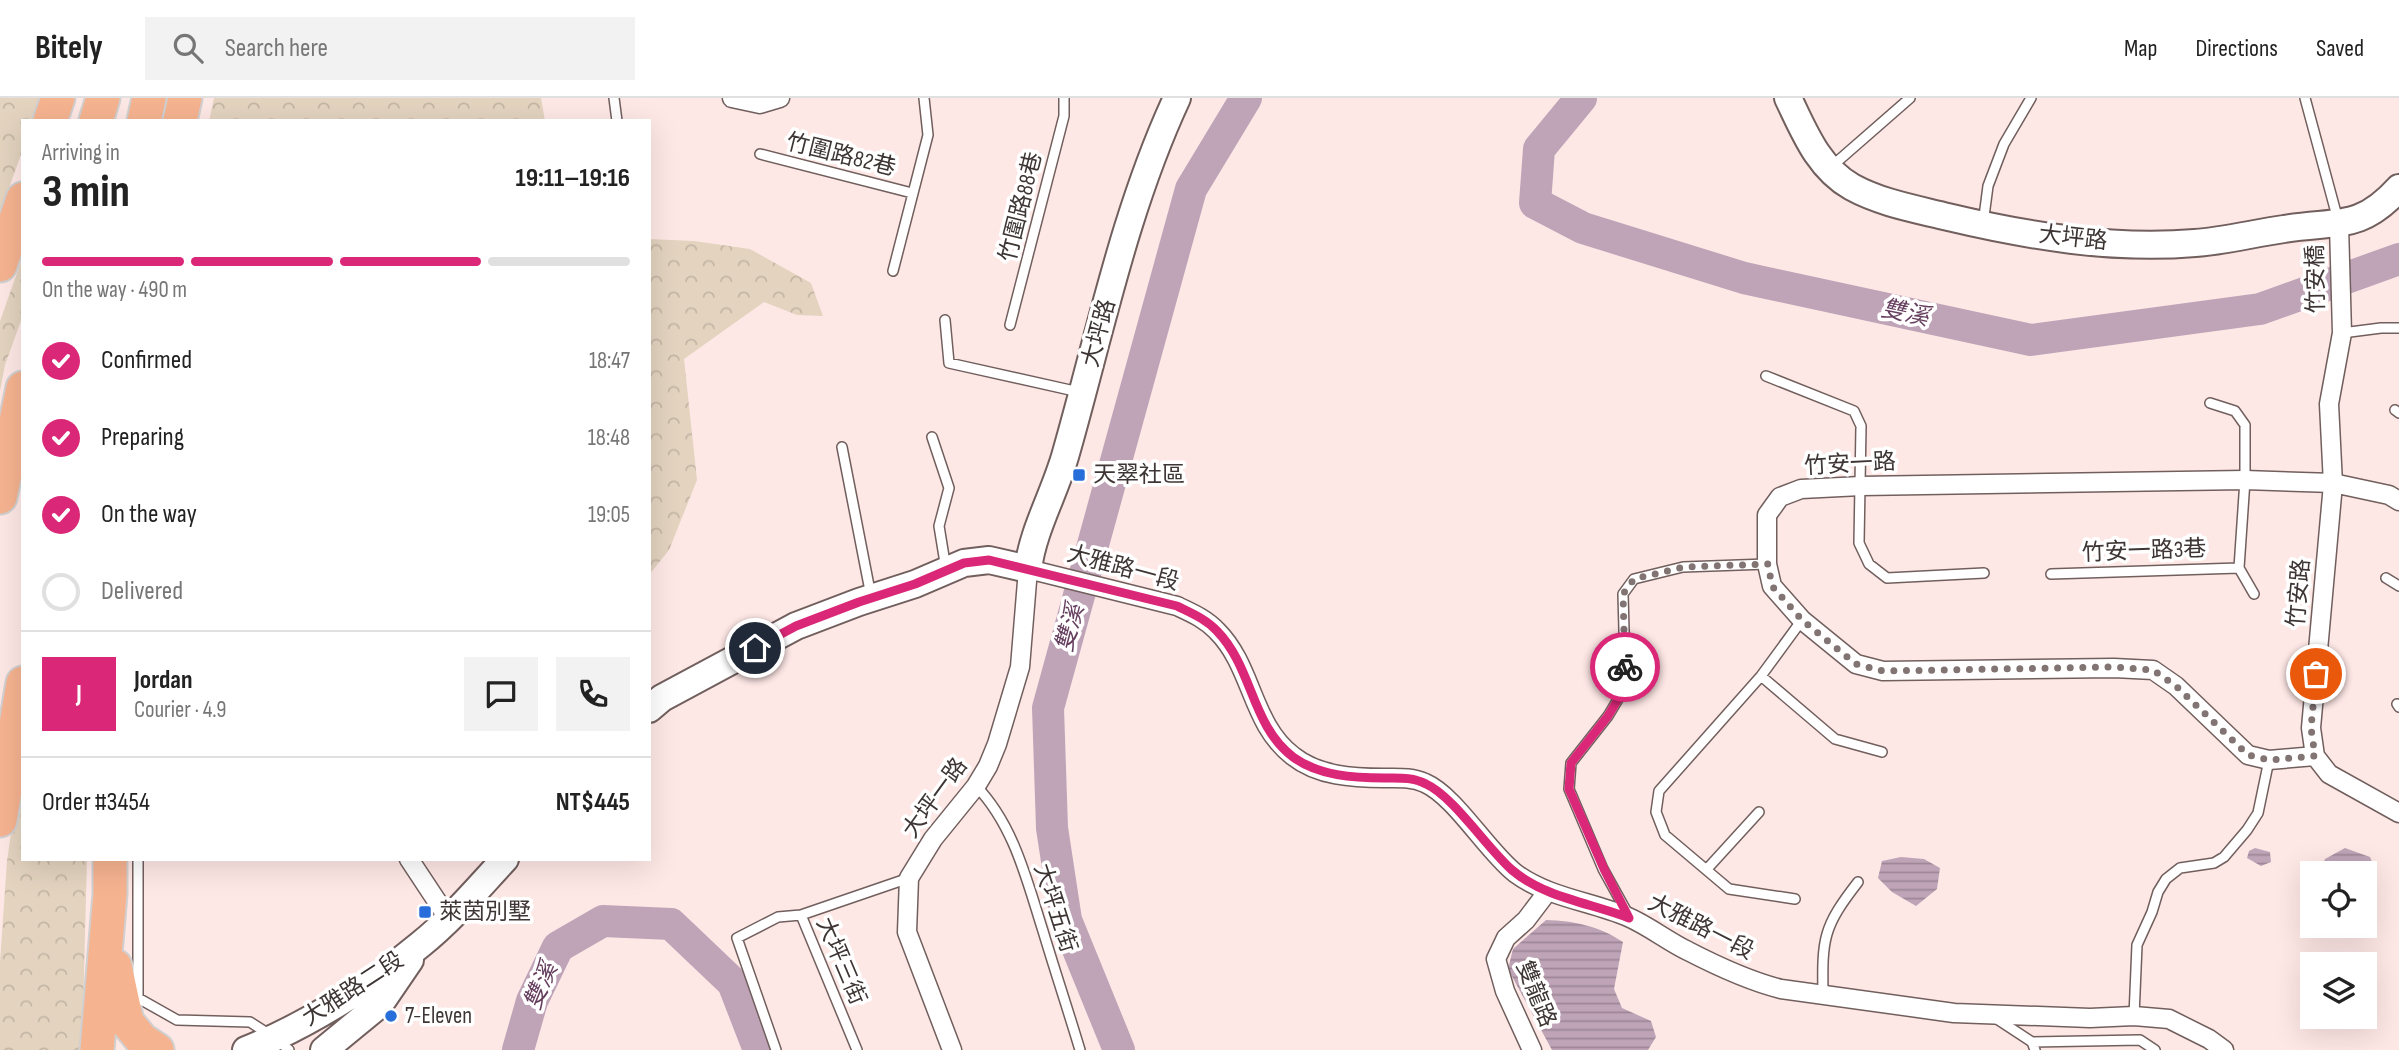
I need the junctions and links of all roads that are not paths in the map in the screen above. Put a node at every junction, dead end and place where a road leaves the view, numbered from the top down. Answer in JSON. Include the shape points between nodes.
{"nodes":[{"id":1,"x":58,"y":98,"type":"edge"},
{"id":2,"x":103,"y":98,"type":"edge"},
{"id":3,"x":149,"y":98,"type":"edge"},
{"id":4,"x":186,"y":98,"type":"edge"},
{"id":5,"x":614,"y":98,"type":"edge"},
{"id":6,"x":732,"y":98,"type":"edge"},
{"id":7,"x":780,"y":98,"type":"edge"},
{"id":8,"x":923,"y":98,"type":"edge"},
{"id":9,"x":1064,"y":98,"type":"edge"},
{"id":10,"x":1177,"y":98,"type":"edge"},
{"id":11,"x":1789,"y":98,"type":"edge"},
{"id":12,"x":1910,"y":98,"type":"edge"},
{"id":13,"x":2031,"y":98,"type":"edge"},
{"id":14,"x":2305,"y":98,"type":"edge"},
{"id":15,"x":51,"y":119,"type":"edge"},
{"id":16,"x":97,"y":119,"type":"edge"},
{"id":17,"x":144,"y":119,"type":"edge"},
{"id":18,"x":181,"y":119,"type":"edge"},
{"id":19,"x":617,"y":119,"type":"edge"},
{"id":20,"x":760,"y":154,"type":"dead end"},
{"id":21,"x":1829,"y":168,"type":"junction"},
{"id":22,"x":2399,"y":188,"type":"edge"},
{"id":23,"x":912,"y":193,"type":"junction"},
{"id":24,"x":21,"y":205,"type":"edge"},
{"id":25,"x":1982,"y":225,"type":"junction"},
{"id":26,"x":2339,"y":225,"type":"junction"},
{"id":27,"x":0,"y":265,"type":"edge"},
{"id":28,"x":893,"y":271,"type":"dead end"},
{"id":29,"x":945,"y":320,"type":"dead end"},
{"id":30,"x":1010,"y":325,"type":"dead end"},
{"id":31,"x":2399,"y":328,"type":"edge"},
{"id":32,"x":2342,"y":333,"type":"junction"},
{"id":33,"x":1766,"y":376,"type":"dead end"},
{"id":34,"x":1083,"y":393,"type":"junction"},
{"id":35,"x":21,"y":397,"type":"edge"},
{"id":36,"x":2210,"y":403,"type":"dead end"},
{"id":37,"x":932,"y":437,"type":"dead end"},
{"id":38,"x":842,"y":447,"type":"dead end"},
{"id":39,"x":2245,"y":480,"type":"junction"},
{"id":40,"x":2333,"y":483,"type":"junction"},
{"id":41,"x":1861,"y":486,"type":"junction"},
{"id":42,"x":0,"y":497,"type":"edge"},
{"id":43,"x":2399,"y":500,"type":"edge"},
{"id":44,"x":1768,"y":564,"type":"junction"},
{"id":45,"x":2239,"y":568,"type":"junction"},
{"id":46,"x":946,"y":571,"type":"junction"},
{"id":47,"x":1038,"y":572,"type":"junction"},
{"id":48,"x":1984,"y":573,"type":"dead end"},
{"id":49,"x":2051,"y":574,"type":"dead end"},
{"id":50,"x":2386,"y":578,"type":"dead end"},
{"id":51,"x":2399,"y":586,"type":"edge"},
{"id":52,"x":2254,"y":594,"type":"dead end"},
{"id":53,"x":872,"y":598,"type":"junction"},
{"id":54,"x":1802,"y":620,"type":"junction"},
{"id":55,"x":1761,"y":676,"type":"junction"},
{"id":56,"x":21,"y":695,"type":"edge"},
{"id":57,"x":651,"y":707,"type":"edge"},
{"id":58,"x":1882,"y":752,"type":"dead end"},
{"id":59,"x":2315,"y":756,"type":"junction"},
{"id":60,"x":2269,"y":760,"type":"junction"},
{"id":61,"x":976,"y":786,"type":"junction"},
{"id":62,"x":1759,"y":812,"type":"dead end"},
{"id":63,"x":2399,"y":813,"type":"edge"},
{"id":64,"x":0,"y":820,"type":"edge"},
{"id":65,"x":110,"y":861,"type":"edge"},
{"id":66,"x":138,"y":861,"type":"edge"},
{"id":67,"x":410,"y":861,"type":"edge"},
{"id":68,"x":503,"y":861,"type":"edge"},
{"id":69,"x":1707,"y":870,"type":"junction"},
{"id":70,"x":909,"y":878,"type":"junction"},
{"id":71,"x":1858,"y":882,"type":"dead end"},
{"id":72,"x":1548,"y":891,"type":"junction"},
{"id":73,"x":110,"y":894,"type":"junction"},
{"id":74,"x":1795,"y":899,"type":"dead end"},
{"id":75,"x":801,"y":915,"type":"junction"},
{"id":76,"x":448,"y":918,"type":"junction"},
{"id":77,"x":1629,"y":918,"type":"junction"},
{"id":78,"x":421,"y":944,"type":"junction"},
{"id":79,"x":1823,"y":995,"type":"junction"},
{"id":80,"x":1989,"y":1014,"type":"junction"},
{"id":81,"x":2134,"y":1016,"type":"junction"},
{"id":82,"x":282,"y":1044,"type":"edge"},
{"id":83,"x":2033,"y":1046,"type":"edge"},
{"id":84,"x":97,"y":1050,"type":"edge"},
{"id":85,"x":157,"y":1050,"type":"edge"},
{"id":86,"x":246,"y":1050,"type":"edge"},
{"id":87,"x":324,"y":1050,"type":"edge"},
{"id":88,"x":776,"y":1050,"type":"edge"},
{"id":89,"x":857,"y":1050,"type":"edge"},
{"id":90,"x":952,"y":1050,"type":"edge"},
{"id":91,"x":1080,"y":1050,"type":"edge"},
{"id":92,"x":1532,"y":1050,"type":"edge"},
{"id":93,"x":2155,"y":1050,"type":"edge"},
{"id":94,"x":2224,"y":1050,"type":"edge"}],
"edges":[{"from":1,"to":15,"type":"highway"},
{"from":2,"to":16,"type":"highway"},
{"from":3,"to":17,"type":"highway"},
{"from":4,"to":18,"type":"highway"},
{"from":5,"to":19,"type":"lane"},
{"from":6,"to":7,"type":"street","via":[[760,104]]},
{"from":8,"to":23,"type":"lane","name":"竹圍路82巷","via":[[928,135]]},
{"from":9,"to":30,"type":"lane","name":"竹圍路88巷","via":[[1064,116]]},
{"from":10,"to":34,"type":"street","name":"大坪路","via":[[1124,236]]},
{"from":11,"to":21,"type":"street","name":"大坪路","via":[[1814,150]]},
{"from":12,"to":21,"type":"lane"},
{"from":13,"to":25,"type":"lane","via":[[2004,144],[1988,186]]},
{"from":14,"to":26,"type":"lane"},
{"from":20,"to":23,"type":"lane","name":"竹圍路82巷"},
{"from":21,"to":25,"type":"street","name":"大坪路","via":[[1871,195]]},
{"from":22,"to":26,"type":"street","name":"大坪路","via":[[2374,212]]},
{"from":23,"to":28,"type":"lane","name":"竹圍路82巷"},
{"from":24,"to":27,"type":"highway"},
{"from":25,"to":26,"type":"street","name":"大坪路","via":[[2102,242],[2156,244]]},
{"from":26,"to":32,"type":"street","name":"竹安橋"},
{"from":29,"to":34,"type":"lane","via":[[949,363]]},
{"from":31,"to":32,"type":"lane"},
{"from":32,"to":40,"type":"street","name":"竹安路","via":[[2329,404]]},
{"from":33,"to":41,"type":"lane","via":[[1854,411],[1861,426]]},
{"from":34,"to":47,"type":"street","name":"大坪路","via":[[1065,458],[1031,547]]},
{"from":35,"to":42,"type":"highway"},
{"from":36,"to":39,"type":"lane","name":"竹安一路3巷","via":[[2235,411],[2245,425]]},
{"from":37,"to":46,"type":"lane","via":[[948,488],[939,526]]},
{"from":38,"to":53,"type":"lane"},
{"from":39,"to":40,"type":"street","name":"竹安一路"},
{"from":39,"to":41,"type":"street","name":"竹安一路"},
{"from":39,"to":45,"type":"lane","name":"竹安一路3巷"},
{"from":40,"to":43,"type":"street","name":"竹安一路"},
{"from":40,"to":59,"type":"street","name":"竹安路","via":[[2311,728]]},
{"from":41,"to":44,"type":"street","name":"竹安一路","via":[[1801,489],[1780,496],[1767,515]]},
{"from":41,"to":48,"type":"lane","via":[[1860,543],[1869,564],[1887,578]]},
{"from":44,"to":54,"type":"street","name":"竹安一路","via":[[1772,586]]},
{"from":44,"to":77,"type":"lane","via":[[1684,567],[1634,579],[1623,594],[1623,691],[1571,763],[1569,789]]},
{"from":45,"to":49,"type":"lane","name":"竹安一路3巷"},
{"from":45,"to":52,"type":"lane","name":"竹安一路3巷"},
{"from":46,"to":47,"type":"street","via":[[989,560]]},
{"from":46,"to":53,"type":"street"},
{"from":47,"to":61,"type":"street","name":"大坪一路","via":[[1020,667],[997,744]]},
{"from":47,"to":72,"type":"street","name":"大雅路一段","via":[[1177,606],[1199,617],[1232,649],[1264,724],[1294,758],[1340,776],[1408,778],[1428,784],[1514,872]]},
{"from":50,"to":51,"type":"lane"},
{"from":53,"to":57,"type":"street","via":[[796,626]]},
{"from":54,"to":55,"type":"lane"},
{"from":54,"to":60,"type":"street","name":"竹安一路","via":[[1856,664],[1883,671],[2153,670],[2248,755]]},
{"from":55,"to":58,"type":"lane","via":[[1835,739]]},
{"from":55,"to":69,"type":"lane","via":[[1659,791],[1656,812],[1665,835]]},
{"from":56,"to":64,"type":"highway"},
{"from":59,"to":60,"type":"street","name":"竹安一路"},
{"from":59,"to":63,"type":"street","via":[[2329,774]]},
{"from":60,"to":81,"type":"lane","via":[[2259,813],[2247,830],[2224,857],[2180,868],[2158,892],[2137,945]]},
{"from":61,"to":70,"type":"street","name":"大坪一路","via":[[947,819]]},
{"from":61,"to":91,"type":"lane","name":"大坪五街","via":[[1007,827]]},
{"from":62,"to":69,"type":"lane"},
{"from":65,"to":73,"type":"highway"},
{"from":66,"to":82,"type":"lane","via":[[138,998],[177,1020],[250,1022]]},
{"from":67,"to":76,"type":"street"},
{"from":68,"to":76,"type":"street","name":"大雅路二段"},
{"from":69,"to":74,"type":"lane","via":[[1729,889]]},
{"from":70,"to":75,"type":"lane","name":"大坪三街"},
{"from":70,"to":90,"type":"street","via":[[907,932]]},
{"from":71,"to":79,"type":"lane","via":[[1826,932]]},
{"from":72,"to":77,"type":"street","name":"大雅路一段"},
{"from":72,"to":92,"type":"street","name":"雙龍路","via":[[1506,938],[1496,959]]},
{"from":73,"to":84,"type":"highway"},
{"from":73,"to":85,"type":"highway","via":[[116,972],[127,1022]]},
{"from":75,"to":88,"type":"lane","via":[[778,916],[737,938]]},
{"from":75,"to":89,"type":"lane","name":"大坪三街"},
{"from":76,"to":78,"type":"street","name":"大雅路二段"},
{"from":77,"to":79,"type":"street","name":"大雅路一段","via":[[1760,984]]},
{"from":78,"to":82,"type":"street","name":"大雅路二段"},
{"from":78,"to":87,"type":"street","name":"大雅路二段","via":[[380,1003]]},
{"from":79,"to":80,"type":"street","name":"大雅路一段"},
{"from":80,"to":81,"type":"street","name":"大雅路一段"},
{"from":80,"to":83,"type":"lane"},
{"from":81,"to":94,"type":"street","name":"大雅路一段","via":[[2169,1019]]},
{"from":82,"to":86,"type":"street","name":"大雅路二段"},
{"from":83,"to":93,"type":"lane","via":[[2140,1040]]}]}
